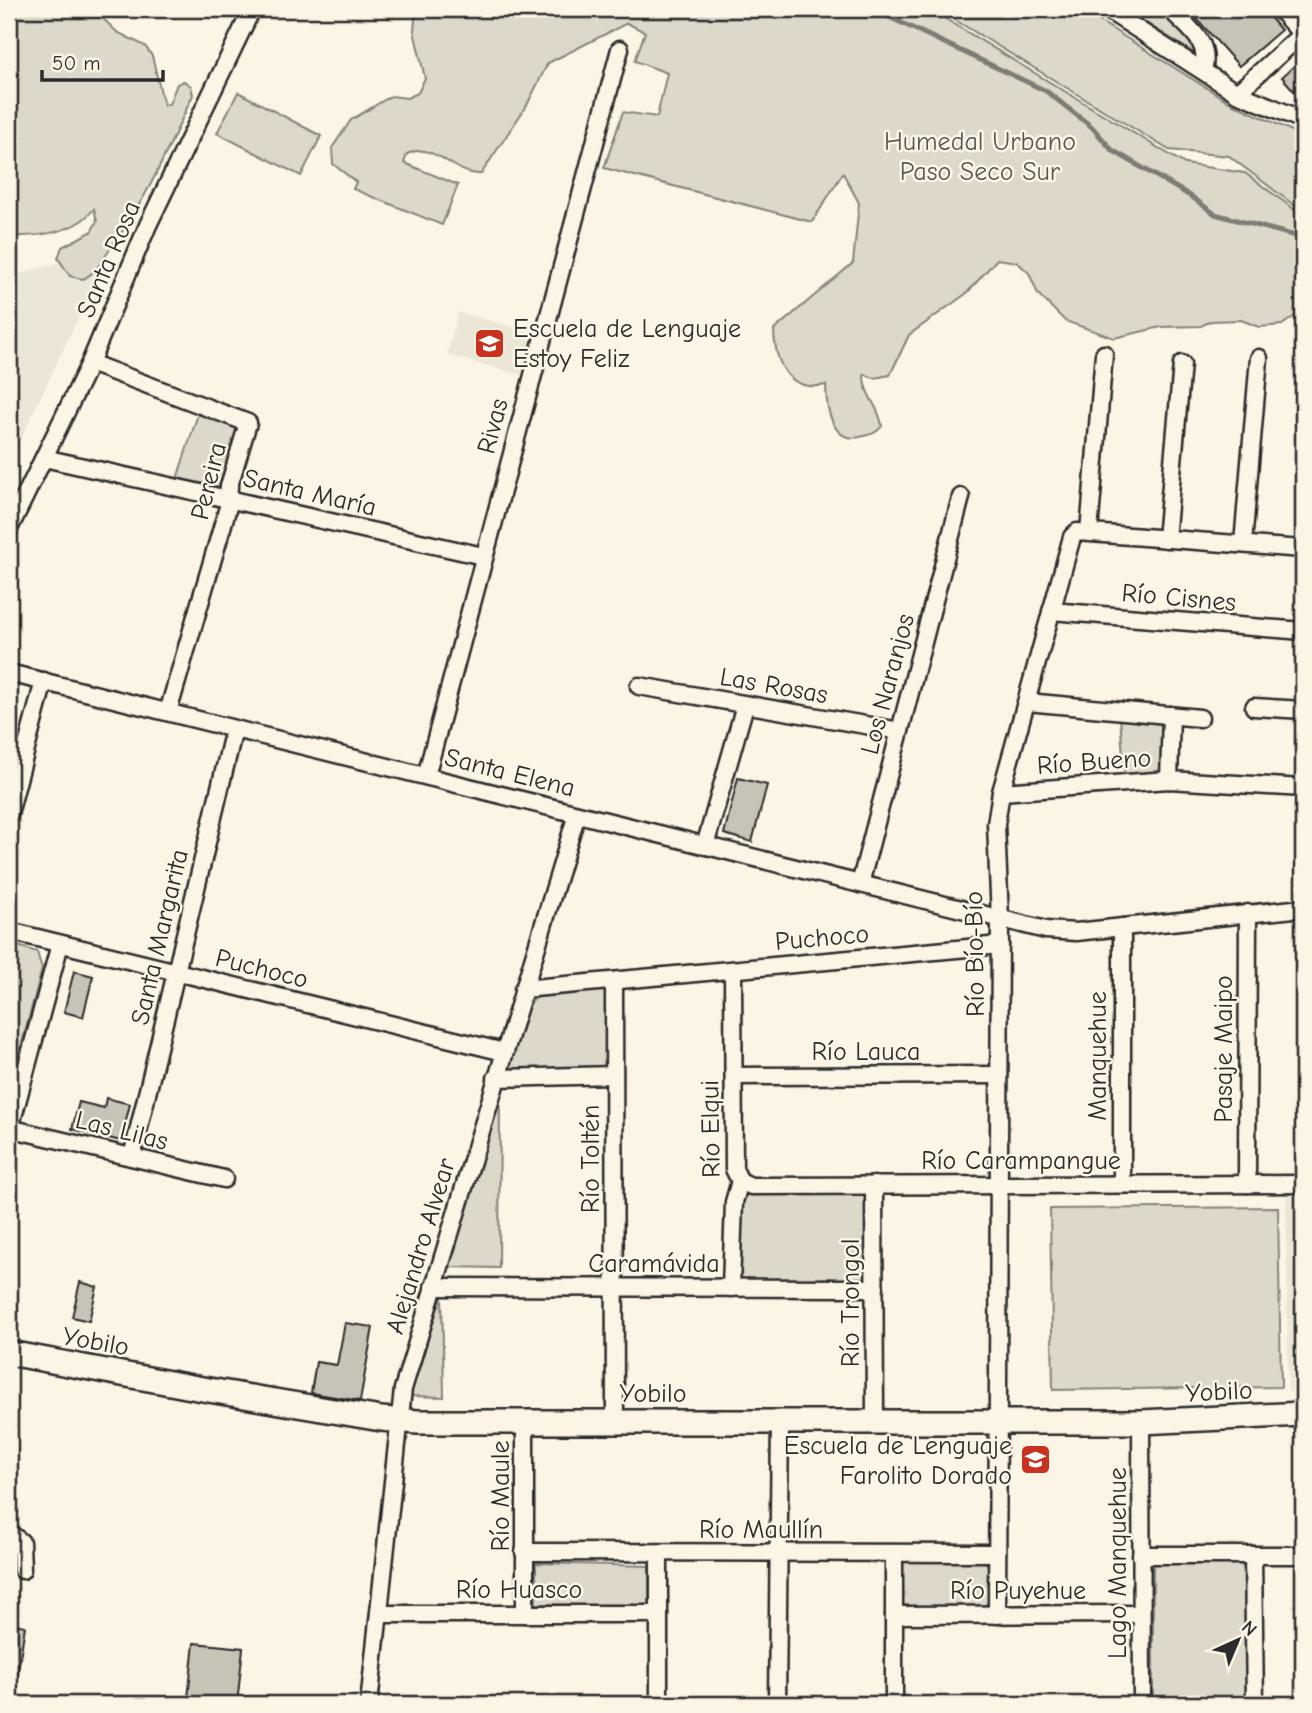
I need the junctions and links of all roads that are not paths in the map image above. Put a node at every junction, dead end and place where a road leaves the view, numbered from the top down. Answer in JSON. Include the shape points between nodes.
{"nodes":[{"id":1,"x":252,"y":9,"type":"edge"},
{"id":2,"x":1107,"y":9,"type":"edge"},
{"id":3,"x":1170,"y":9,"type":"edge"},
{"id":4,"x":1279,"y":9,"type":"edge"},
{"id":5,"x":1303,"y":34,"type":"edge"},
{"id":6,"x":620,"y":49,"type":"dead end"},
{"id":7,"x":1203,"y":71,"type":"junction"},
{"id":8,"x":1237,"y":93,"type":"junction"},
{"id":9,"x":1303,"y":120,"type":"edge"},
{"id":10,"x":1104,"y":354,"type":"dead end"},
{"id":11,"x":1259,"y":358,"type":"dead end"},
{"id":12,"x":90,"y":363,"type":"junction"},
{"id":13,"x":1182,"y":364,"type":"dead end"},
{"id":14,"x":44,"y":458,"type":"junction"},
{"id":15,"x":961,"y":497,"type":"dead end"},
{"id":16,"x":229,"y":499,"type":"junction"},
{"id":17,"x":9,"y":528,"type":"edge"},
{"id":18,"x":1089,"y":532,"type":"junction"},
{"id":19,"x":1167,"y":538,"type":"junction"},
{"id":20,"x":1243,"y":544,"type":"junction"},
{"id":21,"x":1303,"y":549,"type":"edge"},
{"id":22,"x":483,"y":556,"type":"junction"},
{"id":23,"x":1051,"y":611,"type":"junction"},
{"id":24,"x":1303,"y":631,"type":"edge"},
{"id":25,"x":9,"y":673,"type":"edge"},
{"id":26,"x":44,"y":681,"type":"junction"},
{"id":27,"x":639,"y":686,"type":"dead end"},
{"id":28,"x":1027,"y":702,"type":"junction"},
{"id":29,"x":745,"y":705,"type":"junction"},
{"id":30,"x":1254,"y":707,"type":"dead end"},
{"id":31,"x":1303,"y":710,"type":"edge"},
{"id":32,"x":167,"y":712,"type":"junction"},
{"id":33,"x":1171,"y":715,"type":"junction"},
{"id":34,"x":1200,"y":718,"type":"dead end"},
{"id":35,"x":234,"y":729,"type":"junction"},
{"id":36,"x":900,"y":732,"type":"junction"},
{"id":37,"x":426,"y":776,"type":"junction"},
{"id":38,"x":1170,"y":780,"type":"junction"},
{"id":39,"x":1303,"y":788,"type":"edge"},
{"id":40,"x":1000,"y":792,"type":"junction"},
{"id":41,"x":9,"y":814,"type":"edge"},
{"id":42,"x":577,"y":814,"type":"junction"},
{"id":43,"x":705,"y":846,"type":"junction"},
{"id":44,"x":860,"y":884,"type":"junction"},
{"id":45,"x":1303,"y":908,"type":"edge"},
{"id":46,"x":1248,"y":913,"type":"junction"},
{"id":47,"x":1000,"y":919,"type":"junction"},
{"id":48,"x":1122,"y":927,"type":"junction"},
{"id":49,"x":9,"y":932,"type":"edge"},
{"id":50,"x":60,"y":944,"type":"junction"},
{"id":51,"x":1000,"y":945,"type":"junction"},
{"id":52,"x":733,"y":970,"type":"junction"},
{"id":53,"x":176,"y":972,"type":"junction"},
{"id":54,"x":614,"y":981,"type":"junction"},
{"id":55,"x":523,"y":989,"type":"junction"},
{"id":56,"x":504,"y":1052,"type":"junction"},
{"id":57,"x":614,"y":1075,"type":"junction"},
{"id":58,"x":999,"y":1075,"type":"junction"},
{"id":59,"x":734,"y":1076,"type":"junction"},
{"id":60,"x":496,"y":1078,"type":"junction"},
{"id":61,"x":9,"y":1128,"type":"edge"},
{"id":62,"x":132,"y":1157,"type":"junction"},
{"id":63,"x":224,"y":1180,"type":"dead end"},
{"id":64,"x":740,"y":1181,"type":"junction"},
{"id":65,"x":1122,"y":1184,"type":"junction"},
{"id":66,"x":1247,"y":1184,"type":"junction"},
{"id":67,"x":1303,"y":1184,"type":"edge"},
{"id":68,"x":874,"y":1185,"type":"junction"},
{"id":69,"x":999,"y":1185,"type":"junction"},
{"id":70,"x":433,"y":1287,"type":"junction"},
{"id":71,"x":614,"y":1288,"type":"junction"},
{"id":72,"x":731,"y":1288,"type":"junction"},
{"id":73,"x":875,"y":1288,"type":"junction"},
{"id":74,"x":9,"y":1353,"type":"edge"},
{"id":75,"x":1303,"y":1414,"type":"edge"},
{"id":76,"x":780,"y":1420,"type":"junction"},
{"id":77,"x":400,"y":1421,"type":"junction"},
{"id":78,"x":525,"y":1421,"type":"junction"},
{"id":79,"x":615,"y":1421,"type":"junction"},
{"id":80,"x":875,"y":1421,"type":"junction"},
{"id":81,"x":998,"y":1421,"type":"junction"},
{"id":82,"x":1141,"y":1422,"type":"junction"},
{"id":83,"x":9,"y":1533,"type":"edge"},
{"id":84,"x":524,"y":1552,"type":"junction"},
{"id":85,"x":659,"y":1553,"type":"junction"},
{"id":86,"x":778,"y":1553,"type":"junction"},
{"id":87,"x":997,"y":1553,"type":"junction"},
{"id":88,"x":894,"y":1554,"type":"junction"},
{"id":89,"x":1141,"y":1555,"type":"junction"},
{"id":90,"x":1253,"y":1555,"type":"junction"},
{"id":91,"x":1303,"y":1555,"type":"edge"},
{"id":92,"x":22,"y":1570,"type":"dead end"},
{"id":93,"x":379,"y":1614,"type":"junction"},
{"id":94,"x":524,"y":1614,"type":"junction"},
{"id":95,"x":659,"y":1614,"type":"junction"},
{"id":96,"x":1142,"y":1614,"type":"junction"},
{"id":97,"x":894,"y":1615,"type":"junction"},
{"id":98,"x":997,"y":1615,"type":"junction"},
{"id":99,"x":369,"y":1704,"type":"edge"},
{"id":100,"x":659,"y":1704,"type":"edge"},
{"id":101,"x":777,"y":1704,"type":"edge"},
{"id":102,"x":894,"y":1704,"type":"edge"},
{"id":103,"x":1142,"y":1704,"type":"edge"},
{"id":104,"x":1255,"y":1704,"type":"edge"}],
"edges":[{"from":1,"to":12,"type":"street","name":"Santa Rosa","via":[[148,225]]},
{"from":2,"to":7,"type":"street"},
{"from":3,"to":7,"type":"street","via":[[1204,47]]},
{"from":4,"to":5,"type":"street"},
{"from":5,"to":8,"type":"street"},
{"from":6,"to":22,"type":"street","name":"Rivas"},
{"from":7,"to":8,"type":"street"},
{"from":8,"to":9,"type":"street"},
{"from":10,"to":18,"type":"street"},
{"from":11,"to":20,"type":"street"},
{"from":12,"to":14,"type":"street","name":"Santa Rosa"},
{"from":12,"to":16,"type":"street","name":"Pereira","via":[[248,423]]},
{"from":13,"to":19,"type":"street"},
{"from":14,"to":16,"type":"street","name":"Santa María"},
{"from":14,"to":17,"type":"street","name":"Santa Rosa"},
{"from":15,"to":36,"type":"street","name":"Los Naranjos"},
{"from":16,"to":22,"type":"street","name":"Santa María"},
{"from":16,"to":32,"type":"street","name":"Pereira"},
{"from":18,"to":19,"type":"street"},
{"from":18,"to":23,"type":"street","name":"Río Bío-Bío","via":[[1072,537]]},
{"from":19,"to":20,"type":"street"},
{"from":20,"to":21,"type":"street"},
{"from":22,"to":37,"type":"street","name":"Rivas"},
{"from":23,"to":24,"type":"street","name":"Río Cisnes"},
{"from":23,"to":28,"type":"street","name":"Río Bío-Bío"},
{"from":25,"to":26,"type":"street","name":"Santa Elena"},
{"from":26,"to":32,"type":"street","name":"Santa Elena"},
{"from":26,"to":41,"type":"street"},
{"from":27,"to":29,"type":"street","name":"Las Rosas"},
{"from":28,"to":33,"type":"street"},
{"from":28,"to":40,"type":"street","name":"Río Bío-Bío"},
{"from":29,"to":36,"type":"street","name":"Las Rosas"},
{"from":29,"to":43,"type":"street"},
{"from":30,"to":31,"type":"street"},
{"from":32,"to":35,"type":"street","name":"Santa Elena"},
{"from":33,"to":34,"type":"street"},
{"from":33,"to":38,"type":"street"},
{"from":35,"to":37,"type":"street","name":"Santa Elena"},
{"from":35,"to":53,"type":"street","name":"Santa Margarita"},
{"from":36,"to":44,"type":"street","name":"Los Naranjos"},
{"from":37,"to":42,"type":"street","name":"Santa Elena"},
{"from":38,"to":39,"type":"street","name":"Río Bueno"},
{"from":38,"to":40,"type":"street","name":"Río Bueno"},
{"from":40,"to":47,"type":"street","name":"Río Bío-Bío","via":[[996,824]]},
{"from":42,"to":43,"type":"street","name":"Santa Elena"},
{"from":42,"to":55,"type":"street","name":"Alejandro Alvear"},
{"from":43,"to":44,"type":"street","name":"Santa Elena"},
{"from":44,"to":47,"type":"street","name":"Santa Elena"},
{"from":45,"to":46,"type":"street"},
{"from":46,"to":48,"type":"street"},
{"from":46,"to":66,"type":"street","name":"Pasaje Maipo"},
{"from":47,"to":48,"type":"street","via":[[1061,932]]},
{"from":47,"to":51,"type":"street","name":"Río Bío-Bío"},
{"from":48,"to":65,"type":"street","name":"Manquehue"},
{"from":49,"to":50,"type":"street","name":"Puchoco"},
{"from":50,"to":53,"type":"street","name":"Puchoco"},
{"from":50,"to":61,"type":"street"},
{"from":51,"to":52,"type":"street","name":"Puchoco"},
{"from":51,"to":58,"type":"street","name":"Río Bío-Bío"},
{"from":52,"to":54,"type":"street","name":"Puchoco"},
{"from":52,"to":59,"type":"street","name":"Río Elqui"},
{"from":53,"to":56,"type":"street","name":"Puchoco"},
{"from":53,"to":62,"type":"street","name":"Santa Margarita"},
{"from":54,"to":55,"type":"street","name":"Puchoco"},
{"from":54,"to":57,"type":"street","name":"Río Toltén"},
{"from":55,"to":56,"type":"street","name":"Alejandro Alvear"},
{"from":56,"to":60,"type":"street","name":"Alejandro Alvear"},
{"from":57,"to":60,"type":"street"},
{"from":57,"to":71,"type":"street","name":"Río Toltén"},
{"from":58,"to":59,"type":"street","name":"Río Lauca"},
{"from":58,"to":69,"type":"street","name":"Río Bío-Bío"},
{"from":59,"to":64,"type":"street","name":"Río Elqui","via":[[734,1169]]},
{"from":60,"to":70,"type":"street","name":"Alejandro Alvear"},
{"from":61,"to":62,"type":"street","name":"Las Lilas"},
{"from":62,"to":63,"type":"street","name":"Las Lilas"},
{"from":64,"to":68,"type":"street","name":"Río Carampangue","via":[[751,1186]]},
{"from":64,"to":72,"type":"street","name":"Río Elqui","via":[[734,1193]]},
{"from":65,"to":66,"type":"street","name":"Río Carampangue"},
{"from":65,"to":69,"type":"street","name":"Río Carampangue"},
{"from":66,"to":67,"type":"street","name":"Río Carampangue"},
{"from":68,"to":69,"type":"street","name":"Río Carampangue"},
{"from":68,"to":73,"type":"street","name":"Río Trongol"},
{"from":69,"to":81,"type":"street","name":"Río Bío-Bío"},
{"from":70,"to":71,"type":"street","name":"Caramávida"},
{"from":70,"to":77,"type":"street","name":"Alejandro Alvear","via":[[403,1389]]},
{"from":71,"to":72,"type":"street","name":"Caramávida"},
{"from":71,"to":79,"type":"street","name":"Río Toltén"},
{"from":72,"to":73,"type":"street","name":"Caramávida"},
{"from":73,"to":80,"type":"street","name":"Río Trongol"},
{"from":74,"to":77,"type":"main road","name":"Yobilo"},
{"from":75,"to":82,"type":"main road","name":"Yobilo"},
{"from":76,"to":79,"type":"main road","name":"Yobilo"},
{"from":76,"to":80,"type":"main road","name":"Yobilo"},
{"from":76,"to":86,"type":"street"},
{"from":77,"to":78,"type":"main road","name":"Yobilo"},
{"from":77,"to":93,"type":"street","name":"Alejandro Alvear"},
{"from":78,"to":79,"type":"main road","name":"Yobilo"},
{"from":78,"to":84,"type":"street","name":"Río Maule"},
{"from":80,"to":81,"type":"main road","name":"Yobilo"},
{"from":81,"to":82,"type":"main road","name":"Yobilo"},
{"from":81,"to":87,"type":"street","name":"Río Bío-Bío"},
{"from":82,"to":89,"type":"street","name":"Lago Manquehue"},
{"from":83,"to":92,"type":"street","via":[[21,1542]]},
{"from":84,"to":85,"type":"street","name":"Río Maullín"},
{"from":84,"to":94,"type":"street","name":"Río Maule"},
{"from":85,"to":86,"type":"street","name":"Río Maullín"},
{"from":85,"to":95,"type":"street"},
{"from":86,"to":88,"type":"street","name":"Río Maullín"},
{"from":86,"to":101,"type":"street"},
{"from":87,"to":88,"type":"street","name":"Río Maullín"},
{"from":87,"to":98,"type":"street","name":"Río Bío-Bío"},
{"from":88,"to":97,"type":"street"},
{"from":89,"to":90,"type":"street"},
{"from":89,"to":96,"type":"street","name":"Lago Manquehue"},
{"from":90,"to":91,"type":"street"},
{"from":90,"to":104,"type":"street"},
{"from":93,"to":94,"type":"street","name":"Río Huasco"},
{"from":93,"to":99,"type":"street","name":"Alejandro Alvear"},
{"from":94,"to":95,"type":"street","name":"Río Huasco"},
{"from":95,"to":100,"type":"street"},
{"from":96,"to":98,"type":"street","name":"Río Puyehue"},
{"from":96,"to":103,"type":"street","name":"Lago Manquehue"},
{"from":97,"to":98,"type":"street","name":"Río Puyehue"},
{"from":97,"to":102,"type":"street"}]}
